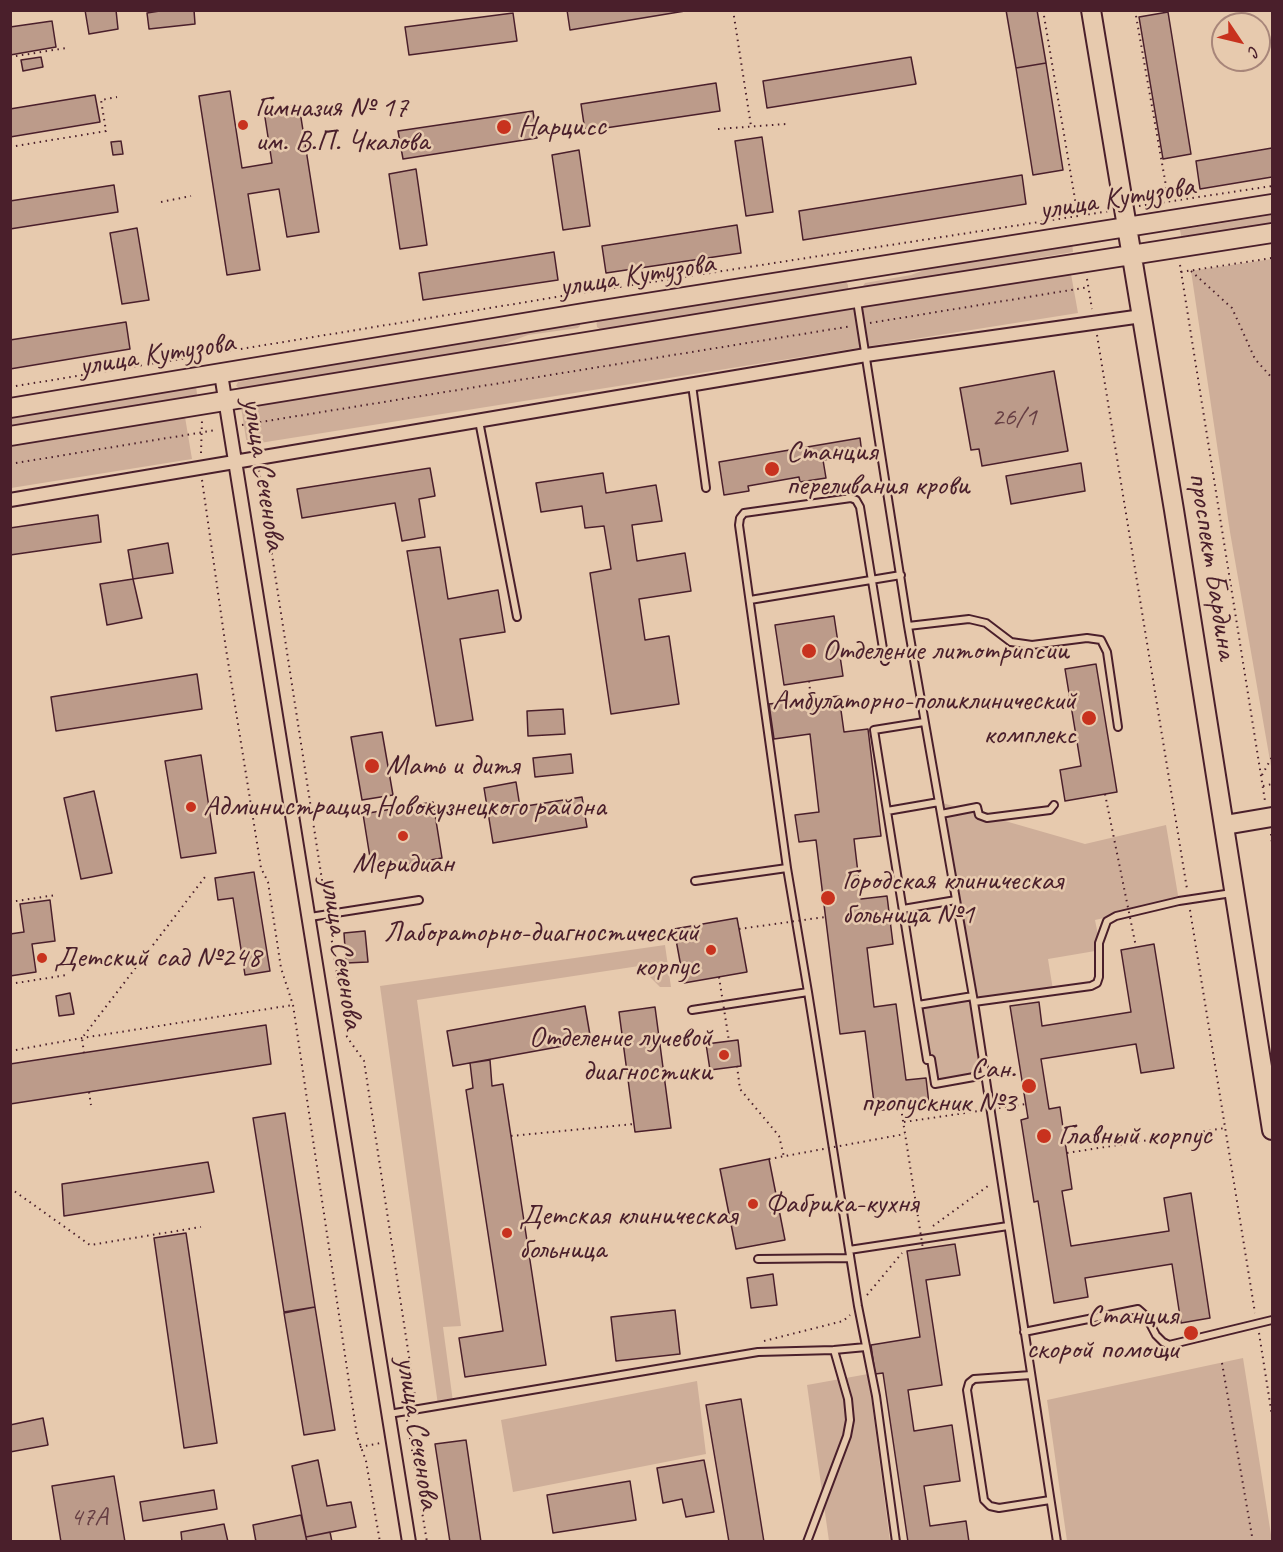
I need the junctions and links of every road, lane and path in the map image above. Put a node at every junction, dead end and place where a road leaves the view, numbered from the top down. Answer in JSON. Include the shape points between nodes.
{"nodes":[{"id":1,"x":733,"y":10,"type":"edge"},
{"id":2,"x":1043,"y":10,"type":"edge"},
{"id":3,"x":1091,"y":10,"type":"edge"},
{"id":4,"x":1135,"y":10,"type":"edge"},
{"id":5,"x":66,"y":48,"type":"dead end"},
{"id":6,"x":10,"y":57,"type":"edge"},
{"id":7,"x":117,"y":97,"type":"dead end"},
{"id":8,"x":786,"y":124,"type":"dead end"},
{"id":9,"x":751,"y":126,"type":"junction"},
{"id":10,"x":718,"y":129,"type":"dead end"},
{"id":11,"x":10,"y":147,"type":"edge"},
{"id":12,"x":1272,"y":186,"type":"edge"},
{"id":13,"x":191,"y":196,"type":"dead end"},
{"id":14,"x":161,"y":202,"type":"dead end"},
{"id":15,"x":1272,"y":204,"type":"edge"},
{"id":16,"x":1124,"y":209,"type":"junction"},
{"id":17,"x":1170,"y":211,"type":"junction"},
{"id":18,"x":1078,"y":215,"type":"junction"},
{"id":19,"x":1127,"y":227,"type":"junction"},
{"id":20,"x":1272,"y":233,"type":"edge"},
{"id":21,"x":1079,"y":234,"type":"junction"},
{"id":22,"x":1177,"y":247,"type":"junction"},
{"id":23,"x":1131,"y":254,"type":"junction"},
{"id":24,"x":1272,"y":258,"type":"edge"},
{"id":25,"x":1084,"y":262,"type":"junction"},
{"id":26,"x":1191,"y":271,"type":"junction"},
{"id":27,"x":1181,"y":272,"type":"junction"},
{"id":28,"x":1089,"y":287,"type":"junction"},
{"id":29,"x":856,"y":298,"type":"junction"},
{"id":30,"x":1142,"y":316,"type":"junction"},
{"id":31,"x":861,"y":324,"type":"junction"},
{"id":32,"x":1095,"y":324,"type":"junction"},
{"id":33,"x":866,"y":355,"type":"junction"},
{"id":34,"x":221,"y":374,"type":"junction"},
{"id":35,"x":1272,"y":378,"type":"edge"},
{"id":36,"x":692,"y":385,"type":"junction"},
{"id":37,"x":10,"y":387,"type":"edge"},
{"id":38,"x":225,"y":402,"type":"junction"},
{"id":39,"x":203,"y":406,"type":"junction"},
{"id":40,"x":10,"y":408,"type":"edge"},
{"id":41,"x":479,"y":421,"type":"junction"},
{"id":42,"x":252,"y":424,"type":"junction"},
{"id":43,"x":229,"y":428,"type":"junction"},
{"id":44,"x":202,"y":432,"type":"junction"},
{"id":45,"x":10,"y":436,"type":"edge"},
{"id":46,"x":257,"y":459,"type":"junction"},
{"id":47,"x":236,"y":463,"type":"junction"},
{"id":48,"x":10,"y":464,"type":"edge"},
{"id":49,"x":200,"y":468,"type":"junction"},
{"id":50,"x":706,"y":488,"type":"dead end"},
{"id":51,"x":10,"y":500,"type":"edge"},
{"id":52,"x":901,"y":575,"type":"junction"},
{"id":53,"x":872,"y":580,"type":"junction"},
{"id":54,"x":750,"y":600,"type":"junction"},
{"id":55,"x":517,"y":616,"type":"dead end"},
{"id":56,"x":908,"y":626,"type":"junction"},
{"id":57,"x":885,"y":661,"type":"dead end"},
{"id":58,"x":809,"y":681,"type":"dead end"},
{"id":59,"x":811,"y":699,"type":"dead end"},
{"id":60,"x":924,"y":722,"type":"junction"},
{"id":61,"x":1118,"y":727,"type":"dead end"},
{"id":62,"x":1272,"y":757,"type":"edge"},
{"id":63,"x":1262,"y":775,"type":"junction"},
{"id":64,"x":1272,"y":784,"type":"edge"},
{"id":65,"x":1263,"y":786,"type":"junction"},
{"id":66,"x":1105,"y":794,"type":"dead end"},
{"id":67,"x":939,"y":802,"type":"junction"},
{"id":68,"x":1054,"y":805,"type":"dead end"},
{"id":69,"x":887,"y":811,"type":"junction"},
{"id":70,"x":941,"y":814,"type":"junction"},
{"id":71,"x":1270,"y":817,"type":"edge"},
{"id":72,"x":1225,"y":825,"type":"junction"},
{"id":73,"x":1272,"y":843,"type":"edge"},
{"id":74,"x":787,"y":868,"type":"junction"},
{"id":75,"x":205,"y":877,"type":"dead end"},
{"id":76,"x":695,"y":881,"type":"dead end"},
{"id":77,"x":1235,"y":892,"type":"junction"},
{"id":78,"x":56,"y":895,"type":"dead end"},
{"id":79,"x":419,"y":900,"type":"dead end"},
{"id":80,"x":956,"y":900,"type":"junction"},
{"id":81,"x":1188,"y":900,"type":"junction"},
{"id":82,"x":10,"y":902,"type":"edge"},
{"id":83,"x":903,"y":909,"type":"junction"},
{"id":84,"x":328,"y":914,"type":"junction"},
{"id":85,"x":310,"y":917,"type":"junction"},
{"id":86,"x":825,"y":917,"type":"dead end"},
{"id":87,"x":739,"y":929,"type":"dead end"},
{"id":88,"x":1136,"y":948,"type":"dead end"},
{"id":89,"x":67,"y":975,"type":"dead end"},
{"id":90,"x":719,"y":977,"type":"dead end"},
{"id":91,"x":10,"y":984,"type":"edge"},
{"id":92,"x":808,"y":992,"type":"junction"},
{"id":93,"x":973,"y":999,"type":"junction"},
{"id":94,"x":293,"y":1005,"type":"junction"},
{"id":95,"x":918,"y":1005,"type":"junction"},
{"id":96,"x":692,"y":1010,"type":"dead end"},
{"id":97,"x":82,"y":1038,"type":"junction"},
{"id":98,"x":729,"y":1041,"type":"dead end"},
{"id":99,"x":10,"y":1051,"type":"edge"},
{"id":100,"x":84,"y":1053,"type":"dead end"},
{"id":101,"x":737,"y":1066,"type":"dead end"},
{"id":102,"x":985,"y":1075,"type":"junction"},
{"id":103,"x":89,"y":1092,"type":"dead end"},
{"id":104,"x":1026,"y":1104,"type":"dead end"},
{"id":105,"x":91,"y":1105,"type":"dead end"},
{"id":106,"x":901,"y":1108,"type":"dead end"},
{"id":107,"x":903,"y":1122,"type":"junction"},
{"id":108,"x":634,"y":1124,"type":"dead end"},
{"id":109,"x":1225,"y":1128,"type":"junction"},
{"id":110,"x":1272,"y":1130,"type":"edge"},
{"id":111,"x":905,"y":1134,"type":"junction"},
{"id":112,"x":511,"y":1136,"type":"dead end"},
{"id":113,"x":1066,"y":1153,"type":"dead end"},
{"id":114,"x":784,"y":1156,"type":"junction"},
{"id":115,"x":769,"y":1159,"type":"dead end"},
{"id":116,"x":10,"y":1188,"type":"edge"},
{"id":117,"x":1008,"y":1226,"type":"junction"},
{"id":118,"x":201,"y":1227,"type":"dead end"},
{"id":119,"x":923,"y":1249,"type":"dead end"},
{"id":120,"x":849,"y":1250,"type":"junction"},
{"id":121,"x":850,"y":1258,"type":"junction"},
{"id":122,"x":758,"y":1259,"type":"dead end"},
{"id":123,"x":1272,"y":1320,"type":"edge"},
{"id":124,"x":1257,"y":1323,"type":"junction"},
{"id":125,"x":1024,"y":1332,"type":"junction"},
{"id":126,"x":866,"y":1347,"type":"junction"},
{"id":127,"x":834,"y":1350,"type":"junction"},
{"id":128,"x":1222,"y":1363,"type":"dead end"},
{"id":129,"x":1031,"y":1375,"type":"junction"},
{"id":130,"x":406,"y":1411,"type":"junction"},
{"id":131,"x":387,"y":1414,"type":"junction"},
{"id":132,"x":1272,"y":1416,"type":"edge"},
{"id":133,"x":1050,"y":1500,"type":"junction"},
{"id":134,"x":380,"y":1542,"type":"edge"},
{"id":135,"x":409,"y":1542,"type":"edge"},
{"id":136,"x":427,"y":1542,"type":"edge"},
{"id":137,"x":807,"y":1542,"type":"edge"},
{"id":138,"x":896,"y":1542,"type":"edge"},
{"id":139,"x":1057,"y":1542,"type":"edge"},
{"id":140,"x":1254,"y":1542,"type":"edge"}],
"edges":[{"from":1,"to":9,"type":"path"},
{"from":2,"to":18,"type":"path"},
{"from":3,"to":16,"type":"main road","name":"проспект Бардина"},
{"from":4,"to":17,"type":"path"},
{"from":5,"to":6,"type":"path"},
{"from":7,"to":11,"type":"path","via":[[101,100],[106,131]]},
{"from":8,"to":9,"type":"path"},
{"from":9,"to":10,"type":"path"},
{"from":12,"to":17,"type":"path"},
{"from":13,"to":14,"type":"path"},
{"from":15,"to":17,"type":"main road","name":"улица Кутузова"},
{"from":16,"to":17,"type":"path"},
{"from":16,"to":18,"type":"path"},
{"from":16,"to":19,"type":"main road","name":"проспект Бардина"},
{"from":17,"to":19,"type":"main road","name":"улица Кутузова"},
{"from":18,"to":21,"type":"path"},
{"from":18,"to":37,"type":"path"},
{"from":19,"to":21,"type":"main road","name":"улица Кутузова"},
{"from":19,"to":23,"type":"main road","name":"проспект Бардина"},
{"from":20,"to":22,"type":"main road","name":"улица Кутузова"},
{"from":21,"to":34,"type":"main road","name":"улица Кутузова"},
{"from":22,"to":23,"type":"main road","name":"улица Кутузова"},
{"from":22,"to":27,"type":"path"},
{"from":23,"to":25,"type":"main road","name":"улица Кутузова"},
{"from":23,"to":30,"type":"main road","name":"проспект Бардина"},
{"from":24,"to":26,"type":"path"},
{"from":25,"to":28,"type":"path"},
{"from":25,"to":29,"type":"main road","name":"улица Кутузова"},
{"from":26,"to":27,"type":"path"},
{"from":26,"to":35,"type":"path","via":[[1232,308],[1255,359]]},
{"from":27,"to":63,"type":"path"},
{"from":28,"to":31,"type":"path"},
{"from":28,"to":32,"type":"path"},
{"from":29,"to":31,"type":"lane"},
{"from":29,"to":38,"type":"main road","name":"улица Кутузова"},
{"from":30,"to":32,"type":"street"},
{"from":30,"to":72,"type":"main road","name":"проспект Бардина"},
{"from":31,"to":33,"type":"lane"},
{"from":31,"to":42,"type":"path"},
{"from":32,"to":33,"type":"street"},
{"from":32,"to":81,"type":"path"},
{"from":33,"to":36,"type":"street"},
{"from":33,"to":52,"type":"lane"},
{"from":34,"to":38,"type":"street","name":"улица Сеченова"},
{"from":34,"to":40,"type":"main road","name":"улица Кутузова"},
{"from":36,"to":41,"type":"street"},
{"from":36,"to":50,"type":"lane"},
{"from":38,"to":39,"type":"main road","name":"улица Кутузова"},
{"from":38,"to":43,"type":"street","name":"улица Сеченова"},
{"from":39,"to":44,"type":"path"},
{"from":39,"to":45,"type":"main road","name":"улица Кутузова"},
{"from":41,"to":46,"type":"street"},
{"from":41,"to":55,"type":"lane"},
{"from":42,"to":43,"type":"path"},
{"from":42,"to":46,"type":"path"},
{"from":43,"to":44,"type":"path"},
{"from":43,"to":47,"type":"street","name":"улица Сеченова"},
{"from":44,"to":48,"type":"path"},
{"from":44,"to":49,"type":"path"},
{"from":46,"to":47,"type":"street"},
{"from":46,"to":84,"type":"path"},
{"from":47,"to":49,"type":"street"},
{"from":47,"to":85,"type":"street","name":"улица Сеченова"},
{"from":49,"to":51,"type":"street"},
{"from":49,"to":94,"type":"path","via":[[261,868],[268,882],[281,968]]},
{"from":52,"to":53,"type":"lane"},
{"from":52,"to":56,"type":"lane"},
{"from":53,"to":54,"type":"lane"},
{"from":53,"to":54,"type":"lane","via":[[856,500],[744,513],[739,525]]},
{"from":53,"to":57,"type":"lane"},
{"from":54,"to":74,"type":"lane"},
{"from":56,"to":60,"type":"lane"},
{"from":56,"to":61,"type":"lane","via":[[969,619],[986,623],[1011,642],[1032,645],[1087,638],[1101,640],[1107,652]]},
{"from":58,"to":59,"type":"path"},
{"from":60,"to":67,"type":"lane"},
{"from":60,"to":69,"type":"lane","via":[[874,730]]},
{"from":62,"to":63,"type":"path"},
{"from":63,"to":65,"type":"path"},
{"from":64,"to":65,"type":"path"},
{"from":65,"to":71,"type":"path"},
{"from":66,"to":88,"type":"path","bridge":true},
{"from":67,"to":69,"type":"lane"},
{"from":67,"to":70,"type":"lane"},
{"from":68,"to":70,"type":"lane","via":[[1050,810],[987,818],[979,815],[977,807]]},
{"from":69,"to":83,"type":"lane"},
{"from":70,"to":80,"type":"lane"},
{"from":71,"to":72,"type":"main road"},
{"from":71,"to":73,"type":"path"},
{"from":72,"to":77,"type":"main road","name":"проспект Бардина"},
{"from":74,"to":76,"type":"lane"},
{"from":74,"to":92,"type":"lane"},
{"from":75,"to":97,"type":"path"},
{"from":77,"to":81,"type":"lane"},
{"from":77,"to":110,"type":"main road","name":"проспект Бардина"},
{"from":78,"to":82,"type":"path"},
{"from":79,"to":84,"type":"lane"},
{"from":80,"to":83,"type":"lane"},
{"from":80,"to":93,"type":"lane"},
{"from":81,"to":93,"type":"lane","via":[[1107,921],[1099,943],[1100,977],[1091,986]]},
{"from":81,"to":109,"type":"path"},
{"from":83,"to":95,"type":"lane"},
{"from":84,"to":85,"type":"lane"},
{"from":84,"to":130,"type":"path","via":[[347,1037],[364,1061],[415,1396]]},
{"from":85,"to":131,"type":"street","name":"улица Сеченова"},
{"from":86,"to":87,"type":"path","bridge":true},
{"from":89,"to":91,"type":"path"},
{"from":90,"to":98,"type":"path","bridge":true},
{"from":92,"to":96,"type":"lane"},
{"from":92,"to":120,"type":"lane"},
{"from":93,"to":95,"type":"lane"},
{"from":93,"to":102,"type":"lane"},
{"from":94,"to":97,"type":"path"},
{"from":94,"to":134,"type":"path","via":[[357,1436],[366,1461]]},
{"from":95,"to":102,"type":"lane","via":[[935,1084]]},
{"from":97,"to":99,"type":"path"},
{"from":97,"to":100,"type":"path"},
{"from":101,"to":114,"type":"path","via":[[740,1089],[779,1136]]},
{"from":102,"to":117,"type":"lane"},
{"from":103,"to":105,"type":"path"},
{"from":104,"to":107,"type":"path","bridge":true},
{"from":106,"to":107,"type":"path","bridge":true},
{"from":107,"to":111,"type":"path","bridge":true},
{"from":108,"to":112,"type":"path"},
{"from":109,"to":113,"type":"path"},
{"from":109,"to":124,"type":"path"},
{"from":111,"to":114,"type":"path","bridge":true},
{"from":111,"to":119,"type":"path","bridge":true},
{"from":114,"to":115,"type":"path","bridge":true},
{"from":116,"to":118,"type":"path","via":[[90,1245]]},
{"from":117,"to":120,"type":"lane"},
{"from":117,"to":125,"type":"lane"},
{"from":120,"to":121,"type":"lane"},
{"from":121,"to":122,"type":"lane"},
{"from":121,"to":126,"type":"lane"},
{"from":123,"to":124,"type":"lane"},
{"from":124,"to":125,"type":"lane","via":[[1169,1345],[1156,1335],[1138,1309]]},
{"from":124,"to":132,"type":"path"},
{"from":125,"to":129,"type":"lane"},
{"from":126,"to":127,"type":"lane"},
{"from":126,"to":138,"type":"lane"},
{"from":127,"to":130,"type":"lane","via":[[758,1352]]},
{"from":127,"to":137,"type":"lane","via":[[850,1420]]},
{"from":128,"to":140,"type":"path"},
{"from":129,"to":133,"type":"lane"},
{"from":129,"to":133,"type":"lane","via":[[974,1379],[966,1390],[984,1500],[999,1508]]},
{"from":130,"to":131,"type":"lane"},
{"from":130,"to":136,"type":"path"},
{"from":131,"to":135,"type":"street","name":"улица Сеченова"},
{"from":133,"to":139,"type":"lane"}]}
